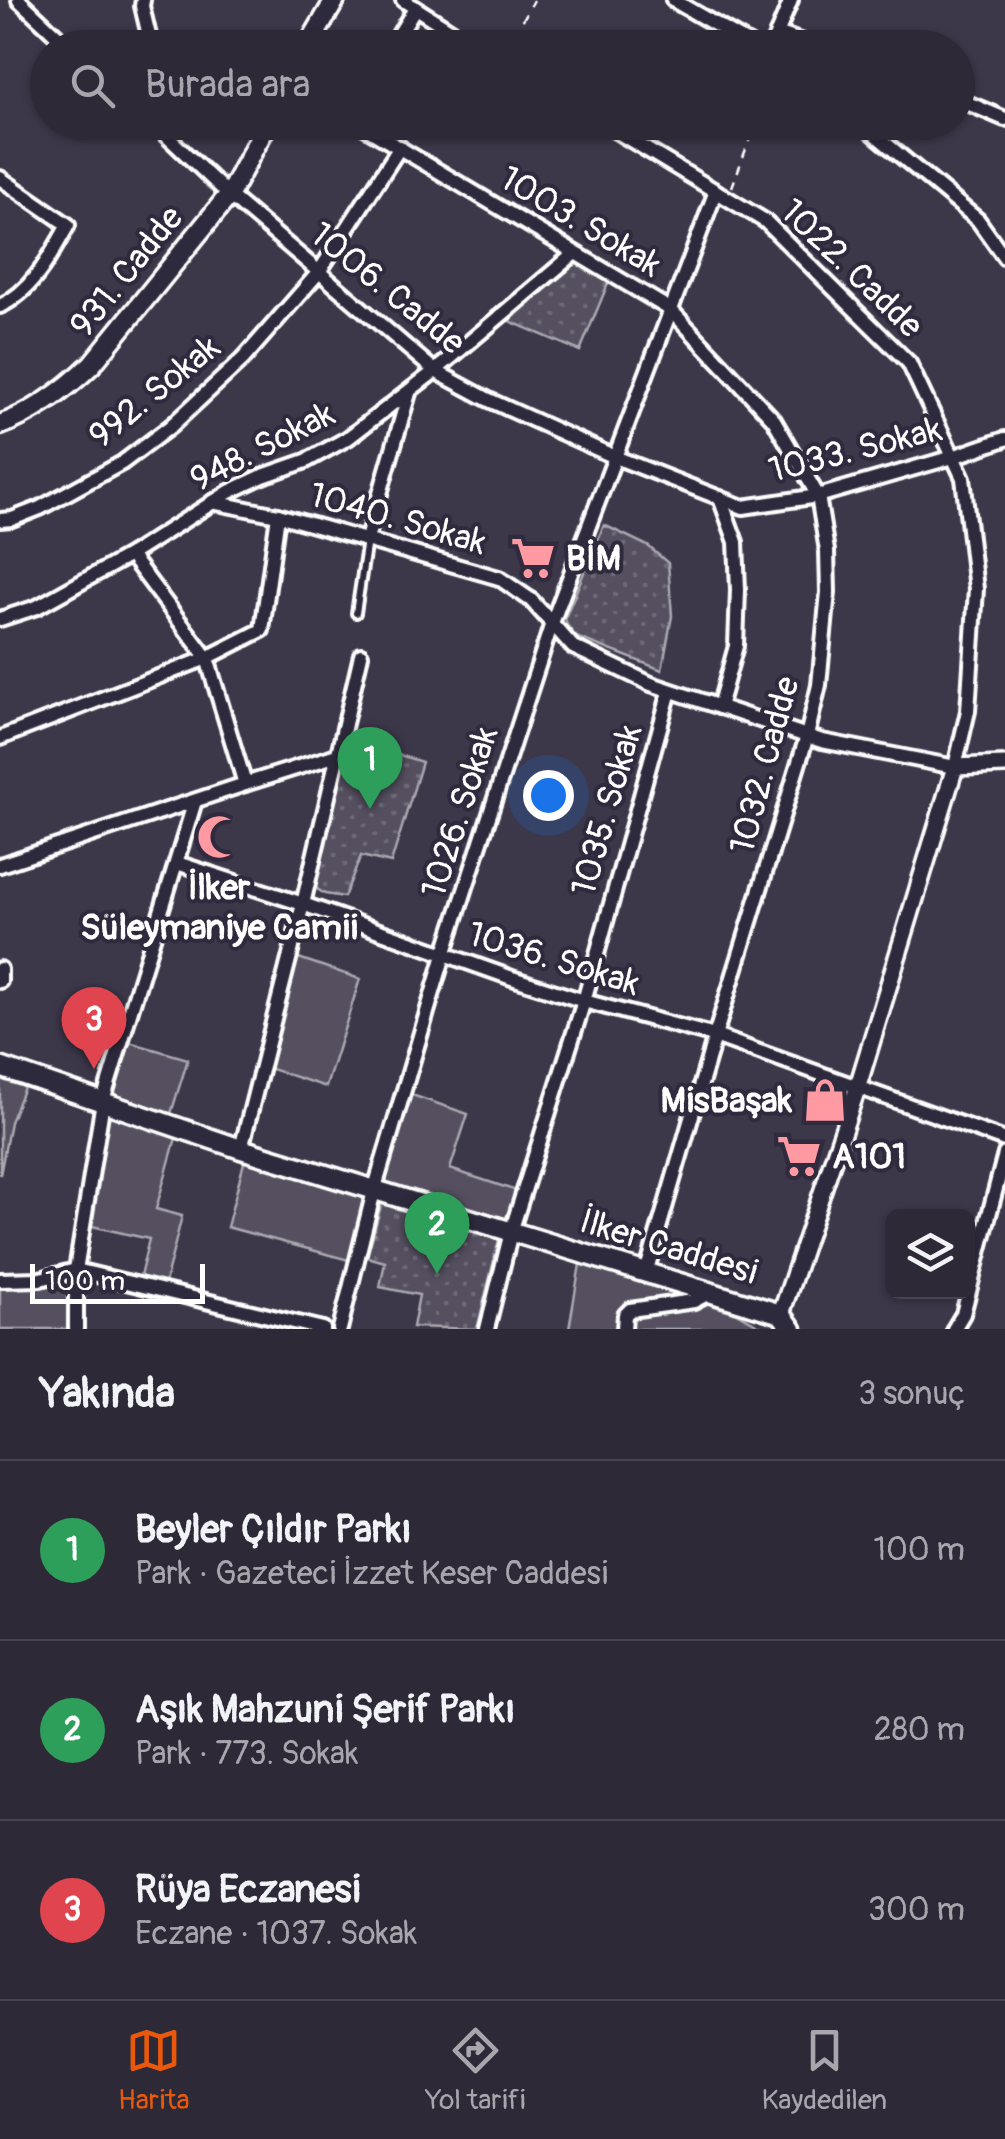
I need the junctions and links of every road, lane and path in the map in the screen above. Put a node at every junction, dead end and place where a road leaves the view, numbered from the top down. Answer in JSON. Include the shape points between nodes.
{"nodes":[{"id":1,"x":18,"y":0,"type":"edge"},
{"id":2,"x":143,"y":0,"type":"edge"},
{"id":3,"x":335,"y":0,"type":"edge"},
{"id":4,"x":534,"y":0,"type":"edge"},
{"id":5,"x":673,"y":0,"type":"edge"},
{"id":6,"x":791,"y":0,"type":"edge"},
{"id":7,"x":409,"y":4,"type":"edge"},
{"id":8,"x":50,"y":30,"type":"edge"},
{"id":9,"x":148,"y":30,"type":"edge"},
{"id":10,"x":318,"y":30,"type":"edge"},
{"id":11,"x":398,"y":30,"type":"edge"},
{"id":12,"x":450,"y":30,"type":"edge"},
{"id":13,"x":518,"y":30,"type":"edge"},
{"id":14,"x":725,"y":30,"type":"edge"},
{"id":15,"x":778,"y":30,"type":"edge"},
{"id":16,"x":975,"y":106,"type":"edge"},
{"id":17,"x":1005,"y":119,"type":"edge"},
{"id":18,"x":171,"y":140,"type":"edge"},
{"id":19,"x":254,"y":140,"type":"edge"},
{"id":20,"x":388,"y":140,"type":"edge"},
{"id":21,"x":632,"y":140,"type":"edge"},
{"id":22,"x":748,"y":140,"type":"edge"},
{"id":23,"x":882,"y":140,"type":"edge"},
{"id":24,"x":400,"y":147,"type":"junction"},
{"id":25,"x":0,"y":178,"type":"edge"},
{"id":26,"x":229,"y":195,"type":"junction"},
{"id":27,"x":722,"y":195,"type":"junction"},
{"id":28,"x":575,"y":253,"type":"junction"},
{"id":29,"x":1005,"y":258,"type":"edge"},
{"id":30,"x":319,"y":272,"type":"junction"},
{"id":31,"x":0,"y":306,"type":"edge"},
{"id":32,"x":671,"y":310,"type":"junction"},
{"id":33,"x":434,"y":372,"type":"junction"},
{"id":34,"x":410,"y":391,"type":"junction"},
{"id":35,"x":0,"y":425,"type":"edge"},
{"id":36,"x":1005,"y":439,"type":"edge"},
{"id":37,"x":615,"y":457,"type":"junction"},
{"id":38,"x":953,"y":457,"type":"junction"},
{"id":39,"x":818,"y":496,"type":"junction"},
{"id":40,"x":720,"y":498,"type":"junction"},
{"id":41,"x":212,"y":502,"type":"junction"},
{"id":42,"x":278,"y":515,"type":"junction"},
{"id":43,"x":0,"y":520,"type":"edge"},
{"id":44,"x":367,"y":539,"type":"junction"},
{"id":45,"x":130,"y":555,"type":"junction"},
{"id":46,"x":356,"y":613,"type":"dead end"},
{"id":47,"x":0,"y":619,"type":"edge"},
{"id":48,"x":552,"y":623,"type":"junction"},
{"id":49,"x":361,"y":654,"type":"dead end"},
{"id":50,"x":207,"y":658,"type":"junction"},
{"id":51,"x":670,"y":691,"type":"junction"},
{"id":52,"x":718,"y":707,"type":"junction"},
{"id":53,"x":807,"y":736,"type":"junction"},
{"id":54,"x":0,"y":738,"type":"edge"},
{"id":55,"x":337,"y":756,"type":"junction"},
{"id":56,"x":1005,"y":764,"type":"edge"},
{"id":57,"x":954,"y":768,"type":"junction"},
{"id":58,"x":246,"y":784,"type":"junction"},
{"id":59,"x":196,"y":801,"type":"junction"},
{"id":60,"x":177,"y":863,"type":"junction"},
{"id":61,"x":0,"y":865,"type":"edge"},
{"id":62,"x":304,"y":904,"type":"junction"},
{"id":63,"x":444,"y":955,"type":"junction"},
{"id":64,"x":0,"y":969,"type":"edge"},
{"id":65,"x":0,"y":981,"type":"edge"},
{"id":66,"x":584,"y":1001,"type":"junction"},
{"id":67,"x":715,"y":1036,"type":"junction"},
{"id":68,"x":0,"y":1067,"type":"edge"},
{"id":69,"x":858,"y":1086,"type":"junction"},
{"id":70,"x":102,"y":1102,"type":"junction"},
{"id":71,"x":1005,"y":1140,"type":"edge"},
{"id":72,"x":241,"y":1149,"type":"junction"},
{"id":73,"x":1005,"y":1154,"type":"edge"},
{"id":74,"x":374,"y":1190,"type":"junction"},
{"id":75,"x":511,"y":1232,"type":"junction"},
{"id":76,"x":76,"y":1270,"type":"junction"},
{"id":77,"x":646,"y":1272,"type":"junction"},
{"id":78,"x":0,"y":1280,"type":"edge"},
{"id":79,"x":711,"y":1292,"type":"junction"},
{"id":80,"x":786,"y":1322,"type":"edge"},
{"id":81,"x":76,"y":1329,"type":"edge"},
{"id":82,"x":323,"y":1329,"type":"edge"},
{"id":83,"x":340,"y":1329,"type":"edge"},
{"id":84,"x":487,"y":1329,"type":"edge"},
{"id":85,"x":624,"y":1329,"type":"edge"},
{"id":86,"x":954,"y":1329,"type":"edge"}],
"edges":[{"from":1,"to":8,"type":"street"},
{"from":2,"to":9,"type":"street"},
{"from":3,"to":10,"type":"main road"},
{"from":4,"to":13,"type":"path"},
{"from":5,"to":14,"type":"street"},
{"from":6,"to":15,"type":"street"},
{"from":7,"to":11,"type":"street"},
{"from":7,"to":12,"type":"street"},
{"from":16,"to":17,"type":"street"},
{"from":18,"to":26,"type":"street","name":"1006. Cadde"},
{"from":19,"to":26,"type":"main road","name":"931. Cadde"},
{"from":20,"to":24,"type":"street","name":"1003. Sokak"},
{"from":21,"to":27,"type":"street","name":"1022. Cadde"},
{"from":22,"to":27,"type":"path"},
{"from":23,"to":29,"type":"street","via":[[978,220]]},
{"from":24,"to":28,"type":"street","name":"1003. Sokak"},
{"from":24,"to":30,"type":"street","name":"992. Sokak"},
{"from":25,"to":31,"type":"street","via":[[68,225],[44,266]]},
{"from":26,"to":30,"type":"street","name":"1006. Cadde"},
{"from":26,"to":35,"type":"main road","name":"931. Cadde","via":[[92,364],[39,408]]},
{"from":27,"to":32,"type":"street","name":"1026. Sokak"},
{"from":27,"to":38,"type":"street","name":"1022. Cadde","via":[[765,221],[909,363]]},
{"from":28,"to":32,"type":"street","name":"1003. Sokak"},
{"from":28,"to":33,"type":"street","name":"948. Sokak"},
{"from":30,"to":33,"type":"street","name":"1006. Cadde"},
{"from":30,"to":43,"type":"street","name":"992. Sokak","via":[[243,359],[172,426],[122,463],[40,508]]},
{"from":32,"to":37,"type":"street","name":"1026. Sokak"},
{"from":32,"to":39,"type":"street","name":"1032. Cadde","via":[[774,420]]},
{"from":33,"to":34,"type":"street","name":"948. Sokak"},
{"from":33,"to":37,"type":"street","name":"1006. Cadde"},
{"from":34,"to":41,"type":"street","name":"948. Sokak","via":[[348,438]]},
{"from":34,"to":44,"type":"street"},
{"from":36,"to":38,"type":"street","name":"1033. Sokak"},
{"from":37,"to":40,"type":"street","name":"1033. Sokak"},
{"from":37,"to":48,"type":"street","name":"1026. Sokak"},
{"from":38,"to":39,"type":"street","name":"1033. Sokak"},
{"from":38,"to":57,"type":"street","name":"1022. Cadde","via":[[963,478],[976,589],[968,711]]},
{"from":39,"to":40,"type":"street","name":"1033. Sokak","via":[[743,507]]},
{"from":39,"to":53,"type":"street","name":"1032. Cadde","via":[[828,592],[820,685]]},
{"from":40,"to":52,"type":"street","via":[[736,542],[738,590],[736,646]]},
{"from":41,"to":42,"type":"street","name":"1040. Sokak"},
{"from":41,"to":45,"type":"street","name":"948. Sokak"},
{"from":42,"to":44,"type":"street","name":"1040. Sokak"},
{"from":42,"to":50,"type":"street","via":[[262,630]]},
{"from":44,"to":46,"type":"lane"},
{"from":44,"to":48,"type":"street","name":"1040. Sokak","via":[[499,578]]},
{"from":45,"to":47,"type":"street","name":"948. Sokak"},
{"from":45,"to":50,"type":"street"},
{"from":48,"to":51,"type":"street","name":"1040. Sokak","via":[[573,646]]},
{"from":48,"to":63,"type":"street","name":"1026. Sokak"},
{"from":49,"to":55,"type":"street"},
{"from":50,"to":54,"type":"street"},
{"from":50,"to":58,"type":"street"},
{"from":51,"to":52,"type":"street","name":"1040. Sokak"},
{"from":51,"to":66,"type":"street","name":"1035. Sokak"},
{"from":52,"to":53,"type":"street","name":"1040. Sokak"},
{"from":53,"to":57,"type":"street","name":"1040. Sokak"},
{"from":53,"to":67,"type":"street","name":"1032. Cadde"},
{"from":55,"to":58,"type":"street"},
{"from":55,"to":62,"type":"street"},
{"from":56,"to":57,"type":"street"},
{"from":57,"to":69,"type":"street","name":"İlker Caddesi"},
{"from":58,"to":59,"type":"street"},
{"from":59,"to":60,"type":"street"},
{"from":59,"to":61,"type":"street"},
{"from":60,"to":62,"type":"street","name":"1036. Sokak"},
{"from":60,"to":70,"type":"street"},
{"from":62,"to":63,"type":"street","name":"1036. Sokak"},
{"from":62,"to":72,"type":"street"},
{"from":63,"to":66,"type":"street","name":"1036. Sokak"},
{"from":63,"to":74,"type":"street","name":"1026. Sokak"},
{"from":64,"to":65,"type":"street"},
{"from":66,"to":67,"type":"street","name":"1036. Sokak"},
{"from":66,"to":75,"type":"street","name":"1035. Sokak"},
{"from":67,"to":69,"type":"street","name":"1036. Sokak"},
{"from":67,"to":77,"type":"street","name":"1032. Cadde"},
{"from":68,"to":70,"type":"main road","name":"İlker Caddesi"},
{"from":69,"to":71,"type":"street","name":"1036. Sokak"},
{"from":69,"to":80,"type":"street","name":"İlker Caddesi"},
{"from":70,"to":72,"type":"main road","name":"İlker Caddesi"},
{"from":70,"to":76,"type":"street"},
{"from":72,"to":74,"type":"main road","name":"İlker Caddesi"},
{"from":73,"to":86,"type":"street"},
{"from":74,"to":75,"type":"main road","name":"İlker Caddesi"},
{"from":74,"to":83,"type":"street","name":"1026. Sokak"},
{"from":75,"to":77,"type":"main road","name":"İlker Caddesi"},
{"from":75,"to":84,"type":"street","name":"1035. Sokak"},
{"from":76,"to":78,"type":"street"},
{"from":76,"to":81,"type":"street"},
{"from":76,"to":82,"type":"street"},
{"from":77,"to":79,"type":"main road","name":"İlker Caddesi"},
{"from":79,"to":80,"type":"main road","name":"İlker Caddesi"},
{"from":79,"to":85,"type":"street","via":[[694,1301],[630,1310]]}]}
